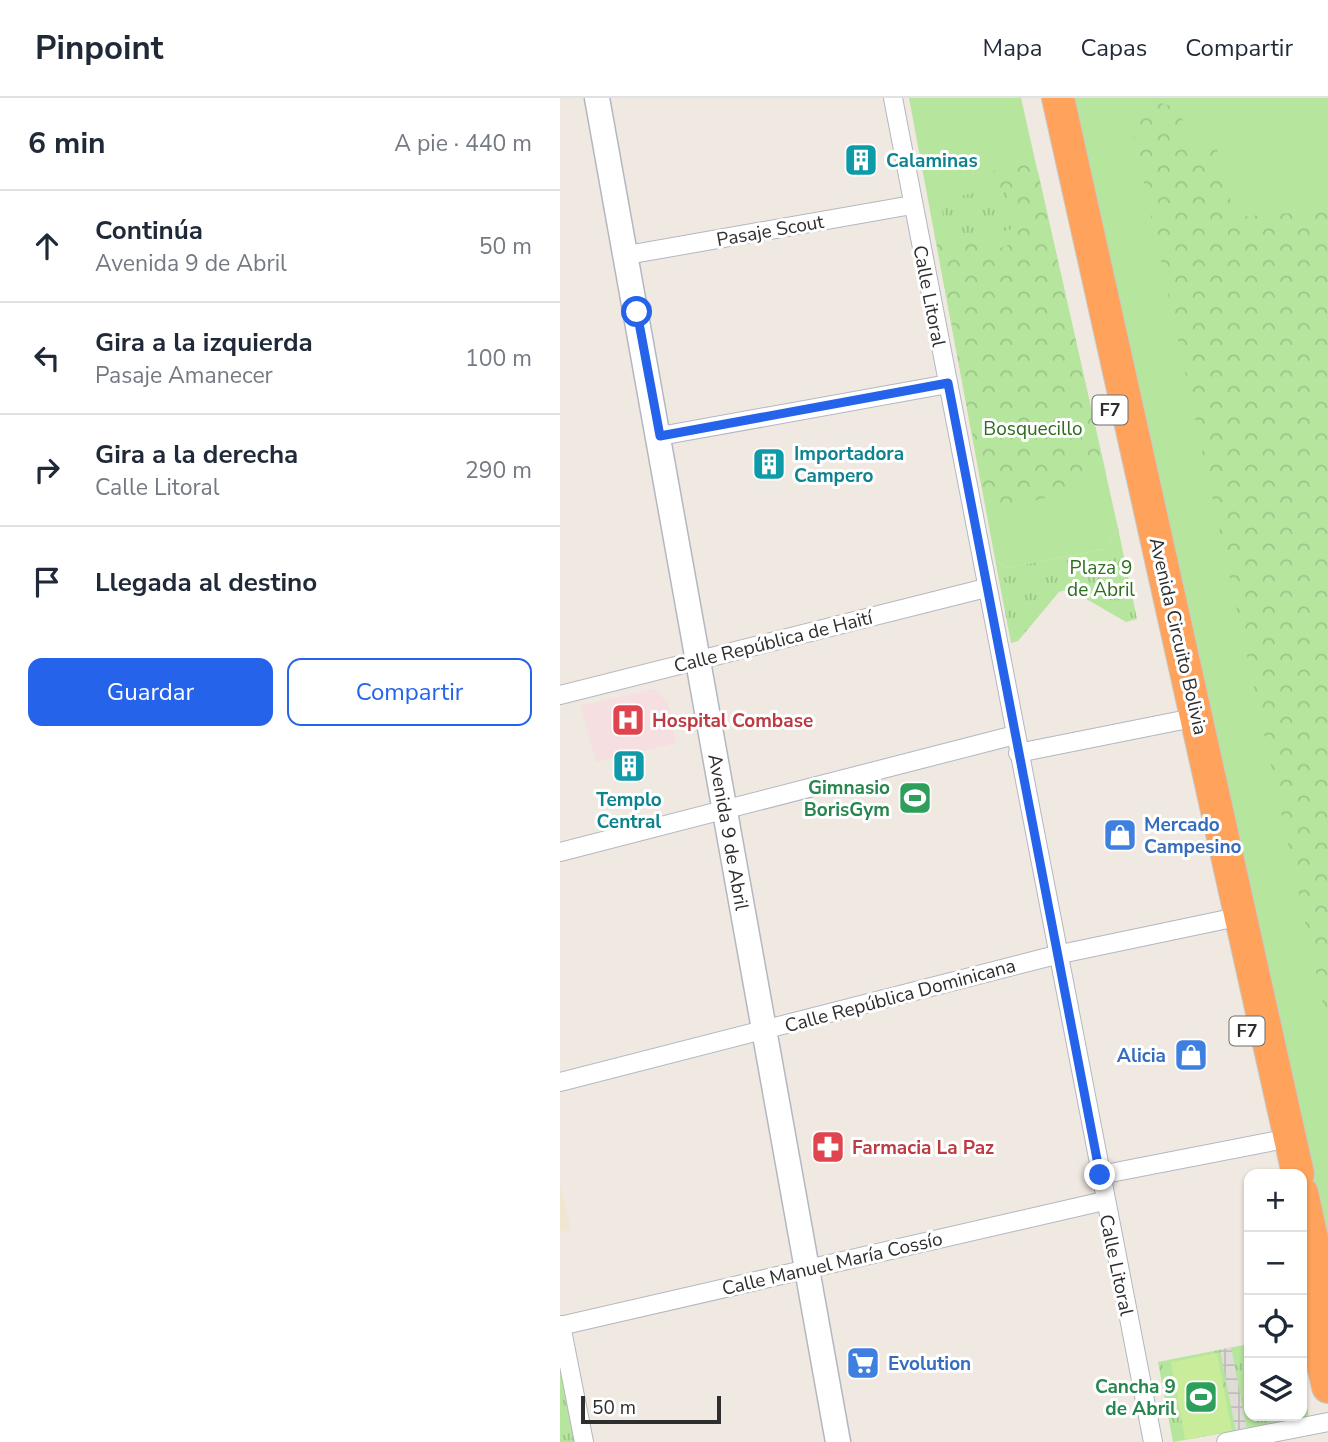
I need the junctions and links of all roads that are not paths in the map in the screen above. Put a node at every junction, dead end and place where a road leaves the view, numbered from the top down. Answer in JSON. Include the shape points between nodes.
{"nodes":[{"id":1,"x":597,"y":98,"type":"edge"},
{"id":2,"x":893,"y":98,"type":"edge"},
{"id":3,"x":1040,"y":98,"type":"edge"},
{"id":4,"x":1058,"y":98,"type":"edge"},
{"id":5,"x":912,"y":205,"type":"junction"},
{"id":6,"x":627,"y":255,"type":"junction"},
{"id":7,"x":948,"y":383,"type":"junction"},
{"id":8,"x":660,"y":436,"type":"junction"},
{"id":9,"x":986,"y":588,"type":"junction"},
{"id":10,"x":700,"y":660,"type":"junction"},
{"id":11,"x":560,"y":695,"type":"edge"},
{"id":12,"x":1188,"y":719,"type":"junction"},
{"id":13,"x":1015,"y":734,"type":"junction"},
{"id":14,"x":1018,"y":753,"type":"junction"},
{"id":15,"x":725,"y":810,"type":"junction"},
{"id":16,"x":560,"y":852,"type":"edge"},
{"id":17,"x":1232,"y":918,"type":"junction"},
{"id":18,"x":1056,"y":955,"type":"junction"},
{"id":19,"x":765,"y":1031,"type":"junction"},
{"id":20,"x":560,"y":1082,"type":"edge"},
{"id":21,"x":1281,"y":1140,"type":"junction"},
{"id":22,"x":1279,"y":1169,"type":"edge"},
{"id":23,"x":1296,"y":1169,"type":"edge"},
{"id":24,"x":1100,"y":1175,"type":"junction"},
{"id":25,"x":1104,"y":1201,"type":"junction"},
{"id":26,"x":1307,"y":1216,"type":"edge"},
{"id":27,"x":806,"y":1268,"type":"junction"},
{"id":28,"x":1307,"y":1295,"type":"edge"},
{"id":29,"x":1328,"y":1311,"type":"edge"},
{"id":30,"x":561,"y":1326,"type":"edge"},
{"id":31,"x":1328,"y":1387,"type":"edge"},
{"id":32,"x":1328,"y":1422,"type":"edge"},
{"id":33,"x":584,"y":1442,"type":"edge"},
{"id":34,"x":838,"y":1442,"type":"edge"},
{"id":35,"x":1153,"y":1442,"type":"edge"},
{"id":36,"x":1226,"y":1442,"type":"edge"}],
"edges":[{"from":1,"to":6,"type":"main road","name":"Avenida 9 de Abril"},
{"from":2,"to":5,"type":"street","name":"Calle Litoral"},
{"from":3,"to":12,"type":"highway","name":"Avenida Circuito Bolivia","number":"F7"},
{"from":4,"to":12,"type":"highway","name":"Avenida Circuito Bolivia","number":"F7"},
{"from":5,"to":6,"type":"street","name":"Pasaje Scout"},
{"from":5,"to":7,"type":"street","name":"Calle Litoral"},
{"from":6,"to":8,"type":"main road","name":"Avenida 9 de Abril"},
{"from":7,"to":8,"type":"street"},
{"from":7,"to":9,"type":"street","name":"Calle Litoral"},
{"from":8,"to":10,"type":"main road","name":"Avenida 9 de Abril"},
{"from":9,"to":10,"type":"street","name":"Calle República de Haití"},
{"from":9,"to":13,"type":"street","name":"Calle Litoral"},
{"from":10,"to":11,"type":"street","name":"Calle República de Haití"},
{"from":10,"to":15,"type":"main road","name":"Avenida 9 de Abril"},
{"from":12,"to":14,"type":"street"},
{"from":12,"to":17,"type":"highway","name":"Avenida Circuito Bolivia","number":"F7"},
{"from":13,"to":14,"type":"street","name":"Calle Litoral"},
{"from":13,"to":15,"type":"street"},
{"from":14,"to":18,"type":"street","name":"Calle Litoral"},
{"from":15,"to":16,"type":"street"},
{"from":15,"to":19,"type":"main road","name":"Avenida 9 de Abril"},
{"from":17,"to":18,"type":"street","name":"Calle República Dominicana"},
{"from":17,"to":21,"type":"highway","name":"Avenida Circuito Bolivia","number":"F7"},
{"from":18,"to":19,"type":"street","name":"Calle República Dominicana"},
{"from":18,"to":24,"type":"street","name":"Calle Litoral"},
{"from":19,"to":20,"type":"street","name":"Calle República Dominicana"},
{"from":19,"to":27,"type":"main road","name":"Avenida 9 de Abril"},
{"from":21,"to":22,"type":"highway","name":"Avenida Circuito Bolivia","number":"F7"},
{"from":21,"to":23,"type":"highway","name":"Avenida Circuito Bolivia","number":"F7"},
{"from":21,"to":24,"type":"street"},
{"from":24,"to":25,"type":"street","name":"Calle Litoral"},
{"from":25,"to":27,"type":"street","name":"Calle Manuel María Cossío"},
{"from":25,"to":35,"type":"street","name":"Calle Litoral"},
{"from":26,"to":29,"type":"highway"},
{"from":27,"to":30,"type":"street","name":"Calle Manuel María Cossío"},
{"from":27,"to":34,"type":"main road","name":"Avenida 9 de Abril"},
{"from":28,"to":31,"type":"highway"},
{"from":30,"to":33,"type":"street"},
{"from":32,"to":36,"type":"street"}]}
